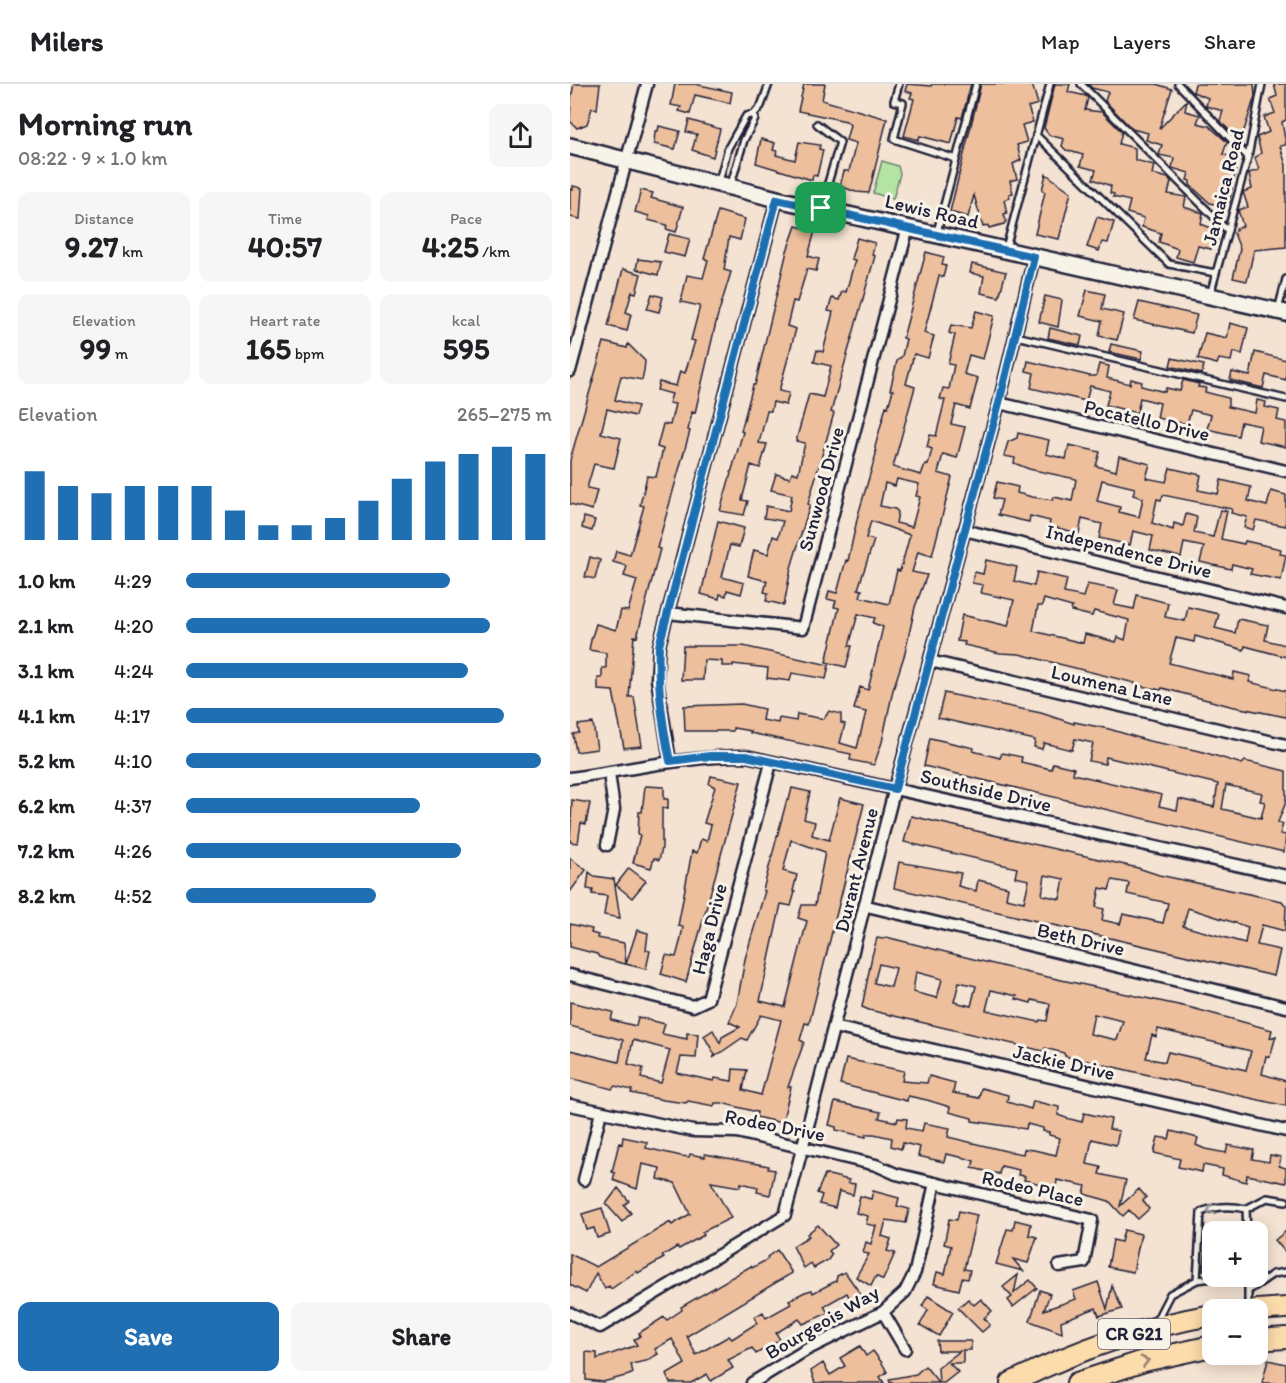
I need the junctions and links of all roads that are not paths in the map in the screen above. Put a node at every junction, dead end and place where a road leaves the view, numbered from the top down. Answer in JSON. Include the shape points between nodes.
{"nodes":[{"id":1,"x":647,"y":84,"type":"edge"},
{"id":2,"x":769,"y":84,"type":"edge"},
{"id":3,"x":899,"y":84,"type":"edge"},
{"id":4,"x":976,"y":84,"type":"edge"},
{"id":5,"x":1050,"y":84,"type":"edge"},
{"id":6,"x":1081,"y":84,"type":"edge"},
{"id":7,"x":1178,"y":84,"type":"edge"},
{"id":8,"x":1262,"y":84,"type":"edge"},
{"id":9,"x":754,"y":114,"type":"junction"},
{"id":10,"x":817,"y":124,"type":"dead end"},
{"id":11,"x":1036,"y":135,"type":"junction"},
{"id":12,"x":733,"y":137,"type":"junction"},
{"id":13,"x":743,"y":141,"type":"junction"},
{"id":14,"x":570,"y":146,"type":"edge"},
{"id":15,"x":1248,"y":157,"type":"junction"},
{"id":16,"x":626,"y":158,"type":"junction"},
{"id":17,"x":956,"y":159,"type":"junction"},
{"id":18,"x":724,"y":184,"type":"junction"},
{"id":19,"x":777,"y":199,"type":"junction"},
{"id":20,"x":821,"y":208,"type":"junction"},
{"id":21,"x":908,"y":227,"type":"junction"},
{"id":22,"x":1228,"y":231,"type":"junction"},
{"id":23,"x":937,"y":233,"type":"junction"},
{"id":24,"x":1006,"y":250,"type":"junction"},
{"id":25,"x":1034,"y":257,"type":"junction"},
{"id":26,"x":1215,"y":273,"type":"junction"},
{"id":27,"x":1286,"y":279,"type":"edge"},
{"id":28,"x":1210,"y":297,"type":"junction"},
{"id":29,"x":1282,"y":312,"type":"edge"},
{"id":30,"x":1016,"y":336,"type":"junction"},
{"id":31,"x":570,"y":371,"type":"edge"},
{"id":32,"x":1286,"y":399,"type":"edge"},
{"id":33,"x":999,"y":403,"type":"junction"},
{"id":34,"x":1286,"y":471,"type":"edge"},
{"id":35,"x":964,"y":530,"type":"junction"},
{"id":36,"x":1286,"y":608,"type":"edge"},
{"id":37,"x":668,"y":613,"type":"junction"},
{"id":38,"x":930,"y":661,"type":"junction"},
{"id":39,"x":1286,"y":745,"type":"edge"},
{"id":40,"x":670,"y":761,"type":"junction"},
{"id":41,"x":771,"y":763,"type":"junction"},
{"id":42,"x":609,"y":772,"type":"junction"},
{"id":43,"x":570,"y":777,"type":"edge"},
{"id":44,"x":895,"y":789,"type":"junction"},
{"id":45,"x":607,"y":845,"type":"dead end"},
{"id":46,"x":1286,"y":876,"type":"edge"},
{"id":47,"x":867,"y":906,"type":"junction"},
{"id":48,"x":570,"y":975,"type":"edge"},
{"id":49,"x":1286,"y":1007,"type":"edge"},
{"id":50,"x":834,"y":1027,"type":"junction"},
{"id":51,"x":570,"y":1105,"type":"edge"},
{"id":52,"x":601,"y":1112,"type":"junction"},
{"id":53,"x":1286,"y":1131,"type":"edge"},
{"id":54,"x":803,"y":1148,"type":"junction"},
{"id":55,"x":584,"y":1180,"type":"dead end"},
{"id":56,"x":935,"y":1183,"type":"junction"},
{"id":57,"x":1286,"y":1201,"type":"edge"},
{"id":58,"x":1246,"y":1209,"type":"junction"},
{"id":59,"x":1246,"y":1221,"type":"edge"},
{"id":60,"x":1059,"y":1266,"type":"dead end"},
{"id":61,"x":1286,"y":1272,"type":"edge"},
{"id":62,"x":1202,"y":1279,"type":"edge"},
{"id":63,"x":1197,"y":1280,"type":"junction"},
{"id":64,"x":1248,"y":1290,"type":"joint"},
{"id":65,"x":1248,"y":1299,"type":"edge"},
{"id":66,"x":1286,"y":1308,"type":"edge"},
{"id":67,"x":1268,"y":1309,"type":"edge"},
{"id":68,"x":883,"y":1312,"type":"junction"},
{"id":69,"x":570,"y":1313,"type":"edge"},
{"id":70,"x":1202,"y":1318,"type":"edge"},
{"id":71,"x":1152,"y":1328,"type":"junction"},
{"id":72,"x":1284,"y":1339,"type":"edge"},
{"id":73,"x":1268,"y":1340,"type":"edge"},
{"id":74,"x":1202,"y":1348,"type":"edge"},
{"id":75,"x":905,"y":1349,"type":"dead end"},
{"id":76,"x":752,"y":1383,"type":"edge"},
{"id":77,"x":1011,"y":1383,"type":"edge"},
{"id":78,"x":1077,"y":1383,"type":"edge"}],
"edges":[{"from":1,"to":16,"type":"street"},
{"from":2,"to":9,"type":"lane"},
{"from":3,"to":17,"type":"lane","via":[[894,101],[903,104],[894,139]]},
{"from":4,"to":17,"type":"lane"},
{"from":5,"to":11,"type":"lane"},
{"from":6,"to":22,"type":"lane"},
{"from":7,"to":15,"type":"lane"},
{"from":8,"to":15,"type":"lane","name":"Jamaica Road"},
{"from":9,"to":12,"type":"lane","via":[[746,116]]},
{"from":9,"to":13,"type":"lane","via":[[754,122]]},
{"from":10,"to":20,"type":"lane","via":[[840,142]]},
{"from":11,"to":24,"type":"lane"},
{"from":11,"to":26,"type":"lane","via":[[1169,264]]},
{"from":12,"to":13,"type":"lane"},
{"from":12,"to":18,"type":"lane"},
{"from":13,"to":18,"type":"lane"},
{"from":14,"to":16,"type":"street","name":"Lewis Road"},
{"from":15,"to":22,"type":"lane","name":"Jamaica Road"},
{"from":16,"to":18,"type":"street","name":"Lewis Road"},
{"from":16,"to":31,"type":"street"},
{"from":17,"to":23,"type":"lane"},
{"from":18,"to":19,"type":"street","name":"Lewis Road"},
{"from":19,"to":20,"type":"street","name":"Lewis Road"},
{"from":19,"to":37,"type":"street"},
{"from":20,"to":21,"type":"street","name":"Lewis Road"},
{"from":21,"to":23,"type":"street","name":"Lewis Road"},
{"from":21,"to":37,"type":"street","name":"Sunwood Drive","via":[[803,628]]},
{"from":22,"to":26,"type":"lane","name":"Jamaica Road"},
{"from":23,"to":24,"type":"street","name":"Lewis Road"},
{"from":24,"to":25,"type":"street","name":"Lewis Road"},
{"from":25,"to":28,"type":"street","name":"Lewis Road"},
{"from":25,"to":30,"type":"street","name":"Durant Avenue"},
{"from":26,"to":28,"type":"lane","name":"Jamaica Road"},
{"from":27,"to":29,"type":"lane"},
{"from":28,"to":29,"type":"street","name":"Lewis Road"},
{"from":30,"to":32,"type":"lane"},
{"from":30,"to":33,"type":"street","name":"Durant Avenue"},
{"from":33,"to":34,"type":"street","name":"Pocatello Drive"},
{"from":33,"to":35,"type":"street","name":"Durant Avenue"},
{"from":35,"to":36,"type":"street","name":"Independence Drive"},
{"from":35,"to":38,"type":"street","name":"Durant Avenue"},
{"from":37,"to":40,"type":"street","via":[[659,646],[657,679]]},
{"from":38,"to":39,"type":"street","name":"Loumena Lane"},
{"from":38,"to":44,"type":"street","name":"Durant Avenue"},
{"from":40,"to":41,"type":"street","name":"Southside Drive","via":[[746,756]]},
{"from":40,"to":42,"type":"street","name":"Southside Drive"},
{"from":41,"to":44,"type":"street","name":"Southside Drive"},
{"from":41,"to":48,"type":"street","name":"Haga Drive","via":[[708,999],[693,1006]]},
{"from":42,"to":43,"type":"street","name":"Southside Drive"},
{"from":42,"to":45,"type":"street","via":[[614,809]]},
{"from":44,"to":46,"type":"street","name":"Southside Drive"},
{"from":44,"to":47,"type":"street","name":"Durant Avenue"},
{"from":47,"to":49,"type":"street","name":"Beth Drive"},
{"from":47,"to":50,"type":"street","name":"Durant Avenue"},
{"from":50,"to":53,"type":"street","name":"Jackie Drive"},
{"from":50,"to":54,"type":"street","name":"Durant Avenue"},
{"from":51,"to":52,"type":"street","name":"Rodeo Drive"},
{"from":52,"to":54,"type":"street","name":"Rodeo Drive","via":[[693,1131],[737,1132]]},
{"from":52,"to":55,"type":"street"},
{"from":54,"to":56,"type":"street","name":"Rodeo Drive"},
{"from":54,"to":69,"type":"street","name":"Durant Avenue","via":[[785,1215],[600,1327]]},
{"from":56,"to":60,"type":"street","name":"Rodeo Place","via":[[1092,1220],[1083,1262]]},
{"from":56,"to":68,"type":"street","name":"Bourgeois Way","via":[[915,1272],[905,1292]]},
{"from":57,"to":58,"type":"lane","via":[[1267,1198]]},
{"from":58,"to":59,"type":"lane"},
{"from":58,"to":63,"type":"lane","one_way":true,"via":[[1228,1206],[1201,1212]]},
{"from":61,"to":64,"type":"lane","via":[[1273,1274]]},
{"from":62,"to":63,"type":"lane"},
{"from":63,"to":71,"type":"lane","via":[[1170,1294]]},
{"from":64,"to":65,"type":"lane"},
{"from":66,"to":67,"type":"highway"},
{"from":68,"to":75,"type":"street"},
{"from":68,"to":76,"type":"street","name":"Bourgeois Way"},
{"from":70,"to":71,"type":"highway","number":"CR G21"},
{"from":71,"to":77,"type":"highway","number":"CR G21","via":[[1080,1352]]},
{"from":72,"to":73,"type":"highway"},
{"from":78,"to":74,"type":"highway","number":"CR G21","one_way":true,"via":[[1143,1361]]}]}
